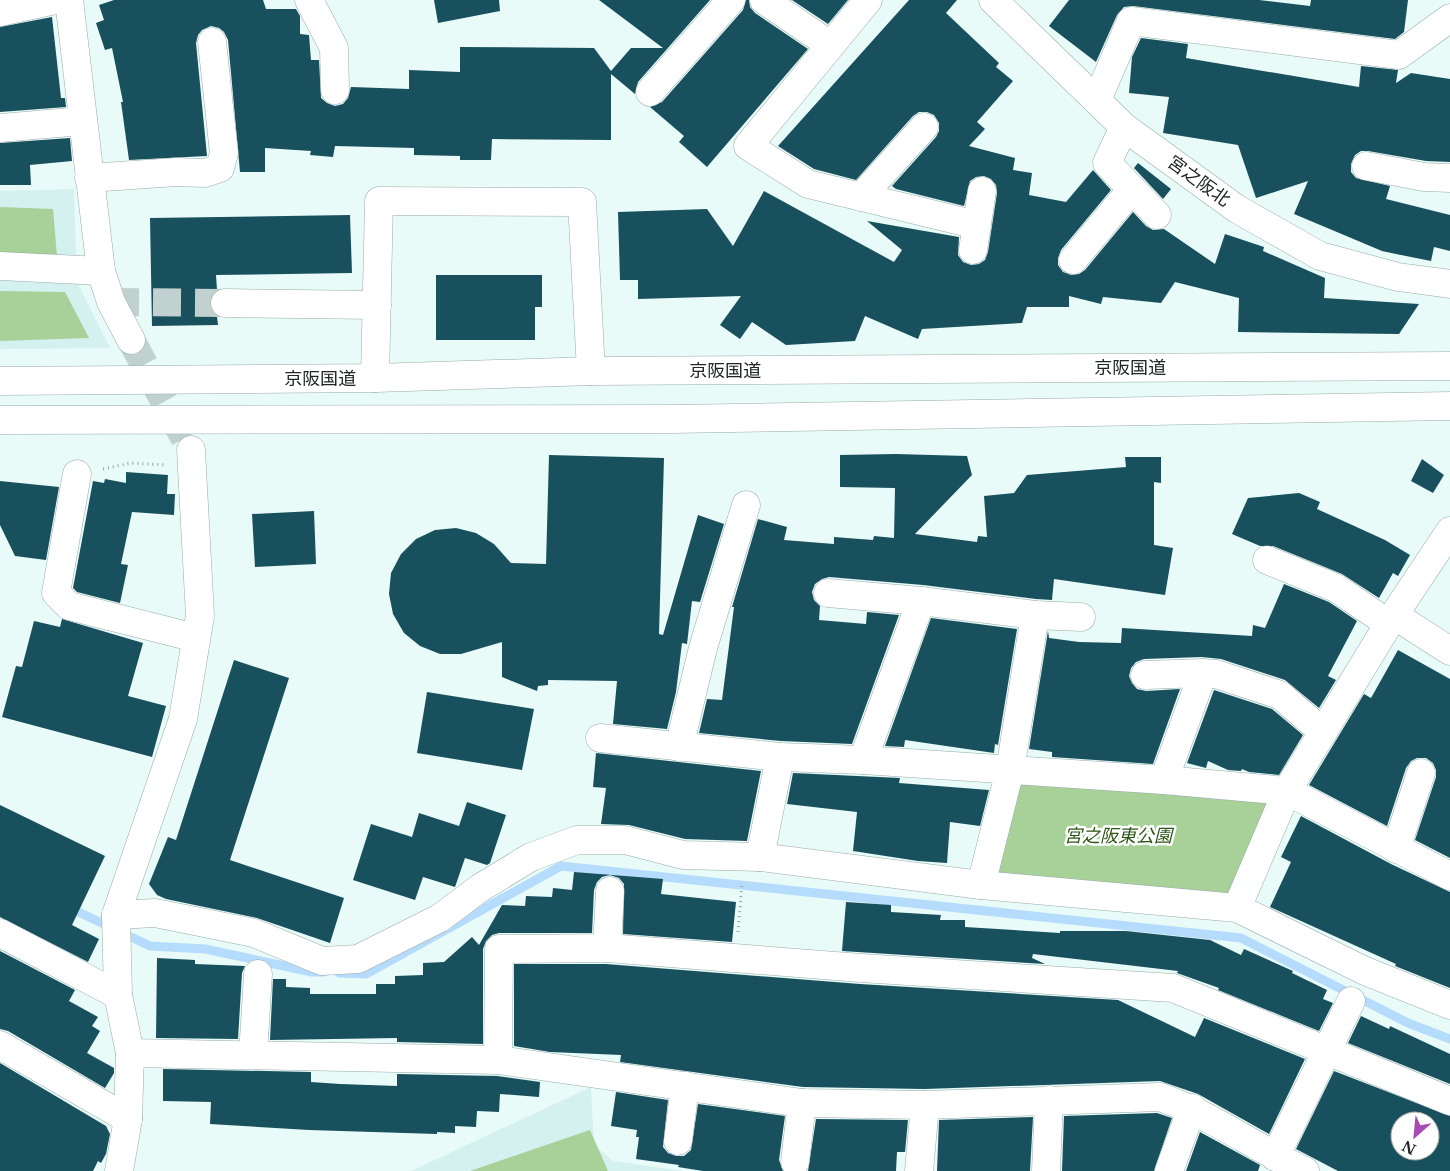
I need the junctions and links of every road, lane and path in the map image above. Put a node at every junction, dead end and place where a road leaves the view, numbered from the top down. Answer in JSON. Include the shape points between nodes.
{"nodes":[{"id":1,"x":55,"y":0,"type":"edge"},
{"id":2,"x":69,"y":0,"type":"edge"},
{"id":3,"x":309,"y":0,"type":"edge"},
{"id":4,"x":731,"y":0,"type":"edge"},
{"id":5,"x":764,"y":0,"type":"edge"},
{"id":6,"x":868,"y":0,"type":"edge"},
{"id":7,"x":992,"y":0,"type":"edge"},
{"id":8,"x":0,"y":12,"type":"edge"},
{"id":9,"x":1450,"y":18,"type":"edge"},
{"id":10,"x":212,"y":42,"type":"dead end"},
{"id":11,"x":830,"y":45,"type":"junction"},
{"id":12,"x":335,"y":90,"type":"dead end"},
{"id":13,"x":650,"y":92,"type":"dead end"},
{"id":14,"x":1097,"y":100,"type":"junction"},
{"id":15,"x":82,"y":121,"type":"junction"},
{"id":16,"x":924,"y":127,"type":"dead end"},
{"id":17,"x":1124,"y":127,"type":"junction"},
{"id":18,"x":0,"y":128,"type":"edge"},
{"id":19,"x":1366,"y":166,"type":"dead end"},
{"id":20,"x":89,"y":178,"type":"junction"},
{"id":21,"x":1450,"y":178,"type":"edge"},
{"id":22,"x":1132,"y":189,"type":"junction"},
{"id":23,"x":982,"y":191,"type":"dead end"},
{"id":24,"x":861,"y":197,"type":"junction"},
{"id":25,"x":1157,"y":216,"type":"dead end"},
{"id":26,"x":1073,"y":260,"type":"dead end"},
{"id":27,"x":0,"y":266,"type":"edge"},
{"id":28,"x":101,"y":271,"type":"junction"},
{"id":29,"x":1450,"y":284,"type":"edge"},
{"id":30,"x":225,"y":302,"type":"tunnel mouth"},
{"id":31,"x":377,"y":305,"type":"junction"},
{"id":32,"x":131,"y":340,"type":"tunnel mouth"},
{"id":33,"x":1450,"y":366,"type":"edge"},
{"id":34,"x":592,"y":371,"type":"junction"},
{"id":35,"x":374,"y":378,"type":"junction"},
{"id":36,"x":0,"y":381,"type":"edge"},
{"id":37,"x":1450,"y":406,"type":"edge"},
{"id":38,"x":0,"y":420,"type":"edge"},
{"id":39,"x":191,"y":459,"type":"joint"},
{"id":40,"x":78,"y":474,"type":"joint"},
{"id":41,"x":746,"y":505,"type":"dead end"},
{"id":42,"x":1450,"y":530,"type":"edge"},
{"id":43,"x":1267,"y":560,"type":"dead end"},
{"id":44,"x":828,"y":592,"type":"dead end"},
{"id":45,"x":921,"y":601,"type":"junction"},
{"id":46,"x":1035,"y":614,"type":"junction"},
{"id":47,"x":1081,"y":617,"type":"dead end"},
{"id":48,"x":1391,"y":619,"type":"junction"},
{"id":49,"x":196,"y":638,"type":"junction"},
{"id":50,"x":1450,"y":651,"type":"edge"},
{"id":51,"x":1203,"y":673,"type":"junction"},
{"id":52,"x":1145,"y":675,"type":"dead end"},
{"id":53,"x":1323,"y":732,"type":"junction"},
{"id":54,"x":600,"y":738,"type":"dead end"},
{"id":55,"x":679,"y":747,"type":"junction"},
{"id":56,"x":780,"y":757,"type":"junction"},
{"id":57,"x":863,"y":760,"type":"junction"},
{"id":58,"x":1010,"y":770,"type":"junction"},
{"id":59,"x":1421,"y":773,"type":"dead end"},
{"id":60,"x":1164,"y":780,"type":"junction"},
{"id":61,"x":1287,"y":791,"type":"junction"},
{"id":62,"x":1396,"y":849,"type":"junction"},
{"id":63,"x":760,"y":857,"type":"junction"},
{"id":64,"x":1450,"y":876,"type":"edge"},
{"id":65,"x":981,"y":885,"type":"junction"},
{"id":66,"x":742,"y":889,"type":"dead end"},
{"id":67,"x":610,"y":891,"type":"dead end"},
{"id":68,"x":1237,"y":908,"type":"junction"},
{"id":69,"x":116,"y":926,"type":"junction"},
{"id":70,"x":0,"y":933,"type":"edge"},
{"id":71,"x":607,"y":948,"type":"junction"},
{"id":72,"x":736,"y":958,"type":"junction"},
{"id":73,"x":258,"y":974,"type":"dead end"},
{"id":74,"x":118,"y":995,"type":"junction"},
{"id":75,"x":1351,"y":1001,"type":"dead end"},
{"id":76,"x":1450,"y":1005,"type":"edge"},
{"id":77,"x":0,"y":1045,"type":"edge"},
{"id":78,"x":1327,"y":1052,"type":"junction"},
{"id":79,"x":130,"y":1053,"type":"junction"},
{"id":80,"x":253,"y":1055,"type":"junction"},
{"id":81,"x":498,"y":1060,"type":"junction"},
{"id":82,"x":685,"y":1086,"type":"junction"},
{"id":83,"x":1049,"y":1100,"type":"junction"},
{"id":84,"x":1450,"y":1102,"type":"edge"},
{"id":85,"x":802,"y":1103,"type":"junction"},
{"id":86,"x":925,"y":1105,"type":"junction"},
{"id":87,"x":1192,"y":1108,"type":"junction"},
{"id":88,"x":128,"y":1119,"type":"junction"},
{"id":89,"x":678,"y":1142,"type":"dead end"},
{"id":90,"x":1275,"y":1157,"type":"junction"},
{"id":91,"x":795,"y":1162,"type":"dead end"},
{"id":92,"x":119,"y":1171,"type":"edge"},
{"id":93,"x":919,"y":1171,"type":"edge"},
{"id":94,"x":1046,"y":1171,"type":"edge"},
{"id":95,"x":1169,"y":1171,"type":"edge"},
{"id":96,"x":1305,"y":1171,"type":"edge"}],
"edges":[{"from":1,"to":8,"type":"main road"},
{"from":2,"to":15,"type":"main road"},
{"from":3,"to":12,"type":"main road","via":[[334,48]]},
{"from":4,"to":13,"type":"main road"},
{"from":5,"to":11,"type":"main road"},
{"from":6,"to":11,"type":"main road"},
{"from":7,"to":14,"type":"main road","name":"宮之阪北"},
{"from":9,"to":14,"type":"main road","via":[[1399,55],[1131,21]]},
{"from":10,"to":20,"type":"main road","via":[[224,153],[220,168],[205,173]]},
{"from":11,"to":24,"type":"main road","via":[[748,146],[808,184]]},
{"from":14,"to":17,"type":"main road","name":"宮之阪北"},
{"from":15,"to":18,"type":"main road"},
{"from":15,"to":20,"type":"main road"},
{"from":16,"to":24,"type":"main road"},
{"from":17,"to":22,"type":"main road","via":[[1107,163]]},
{"from":17,"to":29,"type":"main road","name":"宮之阪北","via":[[1237,208],[1320,256],[1398,277]]},
{"from":19,"to":21,"type":"main road","via":[[1424,177]]},
{"from":20,"to":28,"type":"main road"},
{"from":22,"to":25,"type":"main road"},
{"from":22,"to":26,"type":"main road"},
{"from":23,"to":24,"type":"main road","via":[[975,237]]},
{"from":27,"to":28,"type":"main road"},
{"from":28,"to":32,"type":"main road","via":[[111,302]]},
{"from":30,"to":31,"type":"main road"},
{"from":31,"to":34,"type":"main road","via":[[379,201],[582,202]]},
{"from":31,"to":35,"type":"main road"},
{"from":33,"to":34,"type":"main road","name":"京阪国道"},
{"from":34,"to":35,"type":"main road","name":"京阪国道"},
{"from":35,"to":36,"type":"main road","name":"京阪国道"},
{"from":37,"to":38,"type":"main road","via":[[672,419]]},
{"from":39,"to":40,"type":"path","via":[[131,463]]},
{"from":39,"to":49,"type":"main road","via":[[200,616]]},
{"from":40,"to":49,"type":"main road","via":[[56,593],[68,606]]},
{"from":41,"to":55,"type":"main road","via":[[703,648]]},
{"from":42,"to":48,"type":"main road"},
{"from":43,"to":48,"type":"main road","via":[[1336,588]]},
{"from":44,"to":45,"type":"main road"},
{"from":45,"to":46,"type":"main road"},
{"from":45,"to":57,"type":"main road"},
{"from":46,"to":47,"type":"main road"},
{"from":46,"to":58,"type":"main road"},
{"from":48,"to":50,"type":"main road"},
{"from":48,"to":53,"type":"main road"},
{"from":49,"to":69,"type":"main road","via":[[183,719]]},
{"from":51,"to":52,"type":"main road"},
{"from":51,"to":53,"type":"main road","via":[[1216,674],[1280,696]]},
{"from":51,"to":60,"type":"main road"},
{"from":53,"to":61,"type":"main road"},
{"from":54,"to":55,"type":"main road"},
{"from":55,"to":56,"type":"main road"},
{"from":56,"to":57,"type":"main road"},
{"from":56,"to":63,"type":"main road"},
{"from":57,"to":58,"type":"main road"},
{"from":58,"to":60,"type":"main road"},
{"from":58,"to":65,"type":"main road"},
{"from":59,"to":62,"type":"main road"},
{"from":60,"to":61,"type":"main road"},
{"from":61,"to":62,"type":"main road"},
{"from":61,"to":68,"type":"main road"},
{"from":62,"to":64,"type":"main road"},
{"from":63,"to":65,"type":"main road"},
{"from":63,"to":69,"type":"main road","via":[[683,855],[625,840],[577,840],[531,857],[480,888],[440,918],[358,959],[322,961],[254,933],[155,913]]},
{"from":65,"to":68,"type":"main road"},
{"from":66,"to":72,"type":"path"},
{"from":67,"to":71,"type":"main road"},
{"from":68,"to":76,"type":"main road","via":[[1365,971]]},
{"from":69,"to":74,"type":"main road"},
{"from":70,"to":74,"type":"main road"},
{"from":71,"to":72,"type":"main road"},
{"from":71,"to":81,"type":"main road","via":[[499,949]]},
{"from":72,"to":78,"type":"main road","via":[[1172,988]]},
{"from":73,"to":80,"type":"main road"},
{"from":74,"to":79,"type":"main road"},
{"from":75,"to":78,"type":"main road"},
{"from":77,"to":88,"type":"main road"},
{"from":78,"to":84,"type":"main road"},
{"from":78,"to":90,"type":"main road"},
{"from":79,"to":80,"type":"main road"},
{"from":79,"to":88,"type":"main road"},
{"from":80,"to":81,"type":"main road"},
{"from":81,"to":82,"type":"main road"},
{"from":82,"to":85,"type":"main road"},
{"from":82,"to":89,"type":"main road"},
{"from":83,"to":86,"type":"main road"},
{"from":83,"to":87,"type":"main road","via":[[1160,1097]]},
{"from":83,"to":94,"type":"main road"},
{"from":85,"to":86,"type":"main road"},
{"from":85,"to":91,"type":"main road"},
{"from":86,"to":93,"type":"main road"},
{"from":87,"to":90,"type":"main road"},
{"from":87,"to":95,"type":"main road"},
{"from":88,"to":92,"type":"main road"},
{"from":90,"to":96,"type":"main road"}]}
